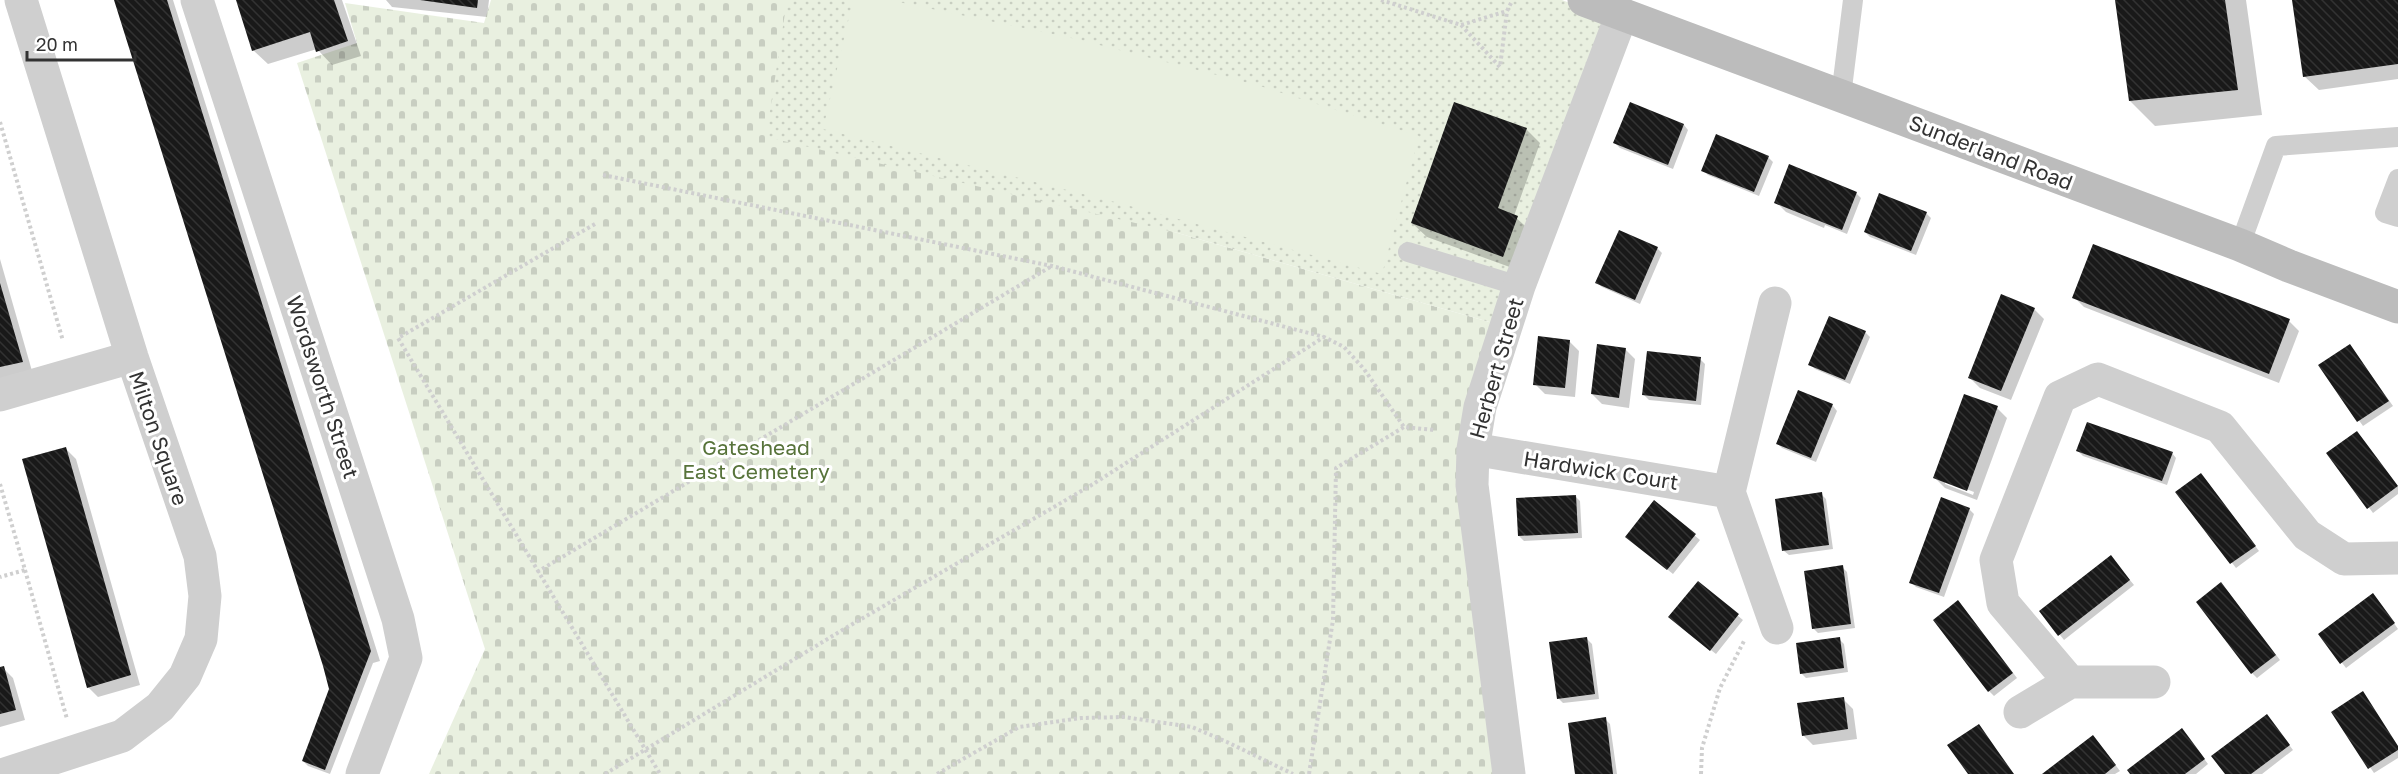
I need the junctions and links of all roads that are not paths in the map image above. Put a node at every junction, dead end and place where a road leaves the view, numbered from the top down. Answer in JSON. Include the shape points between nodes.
{"nodes":[{"id":1,"x":21,"y":0,"type":"edge"},
{"id":2,"x":197,"y":0,"type":"edge"},
{"id":3,"x":1584,"y":0,"type":"edge"},
{"id":4,"x":1853,"y":0,"type":"edge"},
{"id":5,"x":1622,"y":14,"type":"junction"},
{"id":6,"x":1841,"y":96,"type":"junction"},
{"id":7,"x":2398,"y":137,"type":"edge"},
{"id":8,"x":2398,"y":179,"type":"edge"},
{"id":9,"x":2398,"y":218,"type":"edge"},
{"id":10,"x":2240,"y":245,"type":"junction"},
{"id":11,"x":1408,"y":252,"type":"dead end"},
{"id":12,"x":1519,"y":286,"type":"junction"},
{"id":13,"x":1775,"y":303,"type":"dead end"},
{"id":14,"x":2398,"y":307,"type":"edge"},
{"id":15,"x":132,"y":357,"type":"junction"},
{"id":16,"x":0,"y":395,"type":"edge"},
{"id":17,"x":1473,"y":449,"type":"junction"},
{"id":18,"x":1729,"y":492,"type":"junction"},
{"id":19,"x":2398,"y":558,"type":"edge"},
{"id":20,"x":1777,"y":628,"type":"road end"},
{"id":21,"x":2070,"y":682,"type":"junction"},
{"id":22,"x":2154,"y":682,"type":"dead end"},
{"id":23,"x":2020,"y":712,"type":"dead end"},
{"id":24,"x":5,"y":774,"type":"edge"},
{"id":25,"x":362,"y":774,"type":"edge"},
{"id":26,"x":1509,"y":774,"type":"edge"}],
"edges":[{"from":1,"to":15,"type":"street","name":"Milton Square"},
{"from":2,"to":25,"type":"street","name":"Wordsworth Street","via":[[400,628],[406,658]]},
{"from":3,"to":5,"type":"main road","name":"Sunderland Road"},
{"from":4,"to":6,"type":"lane"},
{"from":5,"to":6,"type":"main road","name":"Sunderland Road"},
{"from":5,"to":12,"type":"street","name":"Herbert Street"},
{"from":6,"to":10,"type":"main road","name":"Sunderland Road"},
{"from":7,"to":10,"type":"lane","via":[[2276,146]]},
{"from":8,"to":9,"type":"lane","via":[[2385,213]]},
{"from":10,"to":14,"type":"main road","name":"Sunderland Road"},
{"from":11,"to":12,"type":"lane"},
{"from":12,"to":17,"type":"street","name":"Herbert Street","via":[[1480,407]]},
{"from":13,"to":18,"type":"street"},
{"from":15,"to":16,"type":"street"},
{"from":15,"to":24,"type":"street","name":"Milton Square","via":[[200,556],[205,597],[201,639],[185,676],[159,707],[122,736]]},
{"from":17,"to":18,"type":"street","name":"Hardwick Court"},
{"from":17,"to":26,"type":"street","name":"Herbert Street","via":[[1472,484]]},
{"from":18,"to":20,"type":"street"},
{"from":19,"to":21,"type":"street","via":[[2344,559],[2307,534],[2220,427],[2098,379],[2060,397],[1996,560],[2003,603]]},
{"from":21,"to":22,"type":"street"},
{"from":21,"to":23,"type":"street"}]}
